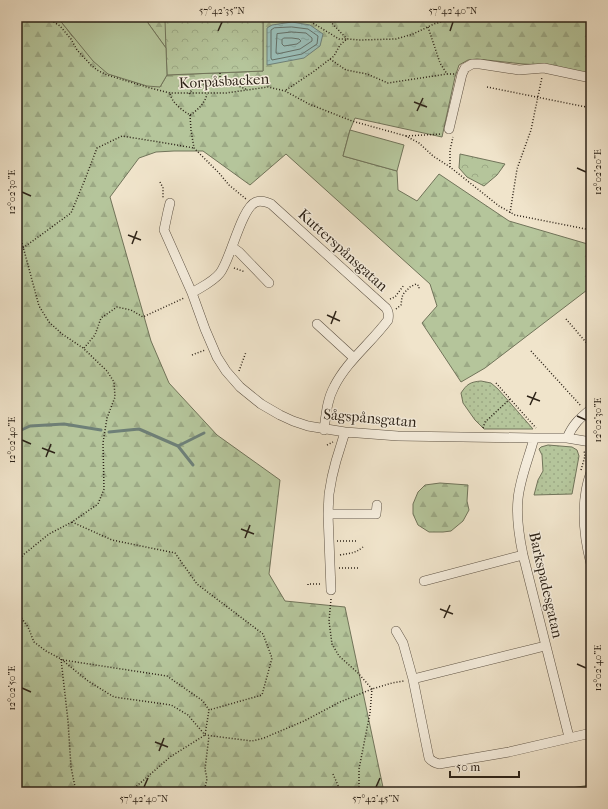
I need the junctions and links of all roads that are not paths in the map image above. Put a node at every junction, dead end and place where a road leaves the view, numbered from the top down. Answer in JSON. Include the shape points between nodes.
{"nodes":[{"id":1,"x":591,"y":78,"type":"edge"},
{"id":2,"x":451,"y":131,"type":"road end"},
{"id":3,"x":170,"y":204,"type":"dead end"},
{"id":4,"x":232,"y":247,"type":"junction"},
{"id":5,"x":269,"y":283,"type":"dead end"},
{"id":6,"x":192,"y":294,"type":"junction"},
{"id":7,"x":317,"y":324,"type":"dead end"},
{"id":8,"x":354,"y":358,"type":"junction"},
{"id":9,"x":589,"y":411,"type":"edge"},
{"id":10,"x":324,"y":430,"type":"junction"},
{"id":11,"x":345,"y":432,"type":"junction"},
{"id":12,"x":534,"y":438,"type":"junction"},
{"id":13,"x":567,"y":438,"type":"junction"},
{"id":14,"x":591,"y":442,"type":"edge"},
{"id":15,"x":591,"y":472,"type":"edge"},
{"id":16,"x":377,"y":505,"type":"dead end"},
{"id":17,"x":328,"y":514,"type":"junction"},
{"id":18,"x":523,"y":555,"type":"junction"},
{"id":19,"x":591,"y":564,"type":"edge"},
{"id":20,"x":424,"y":581,"type":"dead end"},
{"id":21,"x":331,"y":587,"type":"road end"},
{"id":22,"x":396,"y":631,"type":"dead end"},
{"id":23,"x":546,"y":646,"type":"junction"},
{"id":24,"x":413,"y":679,"type":"junction"},
{"id":25,"x":591,"y":733,"type":"edge"},
{"id":26,"x":569,"y":737,"type":"junction"}],
"edges":[{"from":1,"to":2,"type":"street","via":[[544,68],[519,70],[472,64],[465,68],[462,74]]},
{"from":3,"to":6,"type":"street","name":"Sågspånsgatan","via":[[164,230]]},
{"from":4,"to":5,"type":"street"},
{"from":4,"to":6,"type":"street","via":[[217,276]]},
{"from":4,"to":8,"type":"street","name":"Kutterspånsgatan","via":[[246,213],[253,204],[260,201],[271,204],[382,304],[389,312],[388,320]]},
{"from":6,"to":10,"type":"street","name":"Sågspånsgatan","via":[[217,357],[234,380],[267,408],[293,422]]},
{"from":7,"to":8,"type":"street"},
{"from":8,"to":10,"type":"street","via":[[334,387]]},
{"from":9,"to":13,"type":"street","via":[[577,421]]},
{"from":10,"to":11,"type":"street","name":"Sågspånsgatan"},
{"from":11,"to":12,"type":"street","name":"Sågspånsgatan","via":[[398,436]]},
{"from":11,"to":17,"type":"street","via":[[329,491]]},
{"from":12,"to":13,"type":"street","name":"Sågspånsgatan"},
{"from":12,"to":18,"type":"street","name":"Barkspadesgatan","via":[[518,497],[519,533]]},
{"from":13,"to":14,"type":"street","name":"Sågspånsgatan"},
{"from":15,"to":19,"type":"street","via":[[584,511]]},
{"from":16,"to":17,"type":"street","via":[[376,514]]},
{"from":17,"to":21,"type":"street"},
{"from":18,"to":20,"type":"street"},
{"from":18,"to":23,"type":"street","name":"Barkspadesgatan"},
{"from":22,"to":24,"type":"street","via":[[403,643]]},
{"from":23,"to":24,"type":"street"},
{"from":23,"to":26,"type":"street","name":"Barkspadesgatan"},
{"from":24,"to":26,"type":"street","via":[[429,758],[435,763],[509,752]]},
{"from":25,"to":26,"type":"street"}]}
